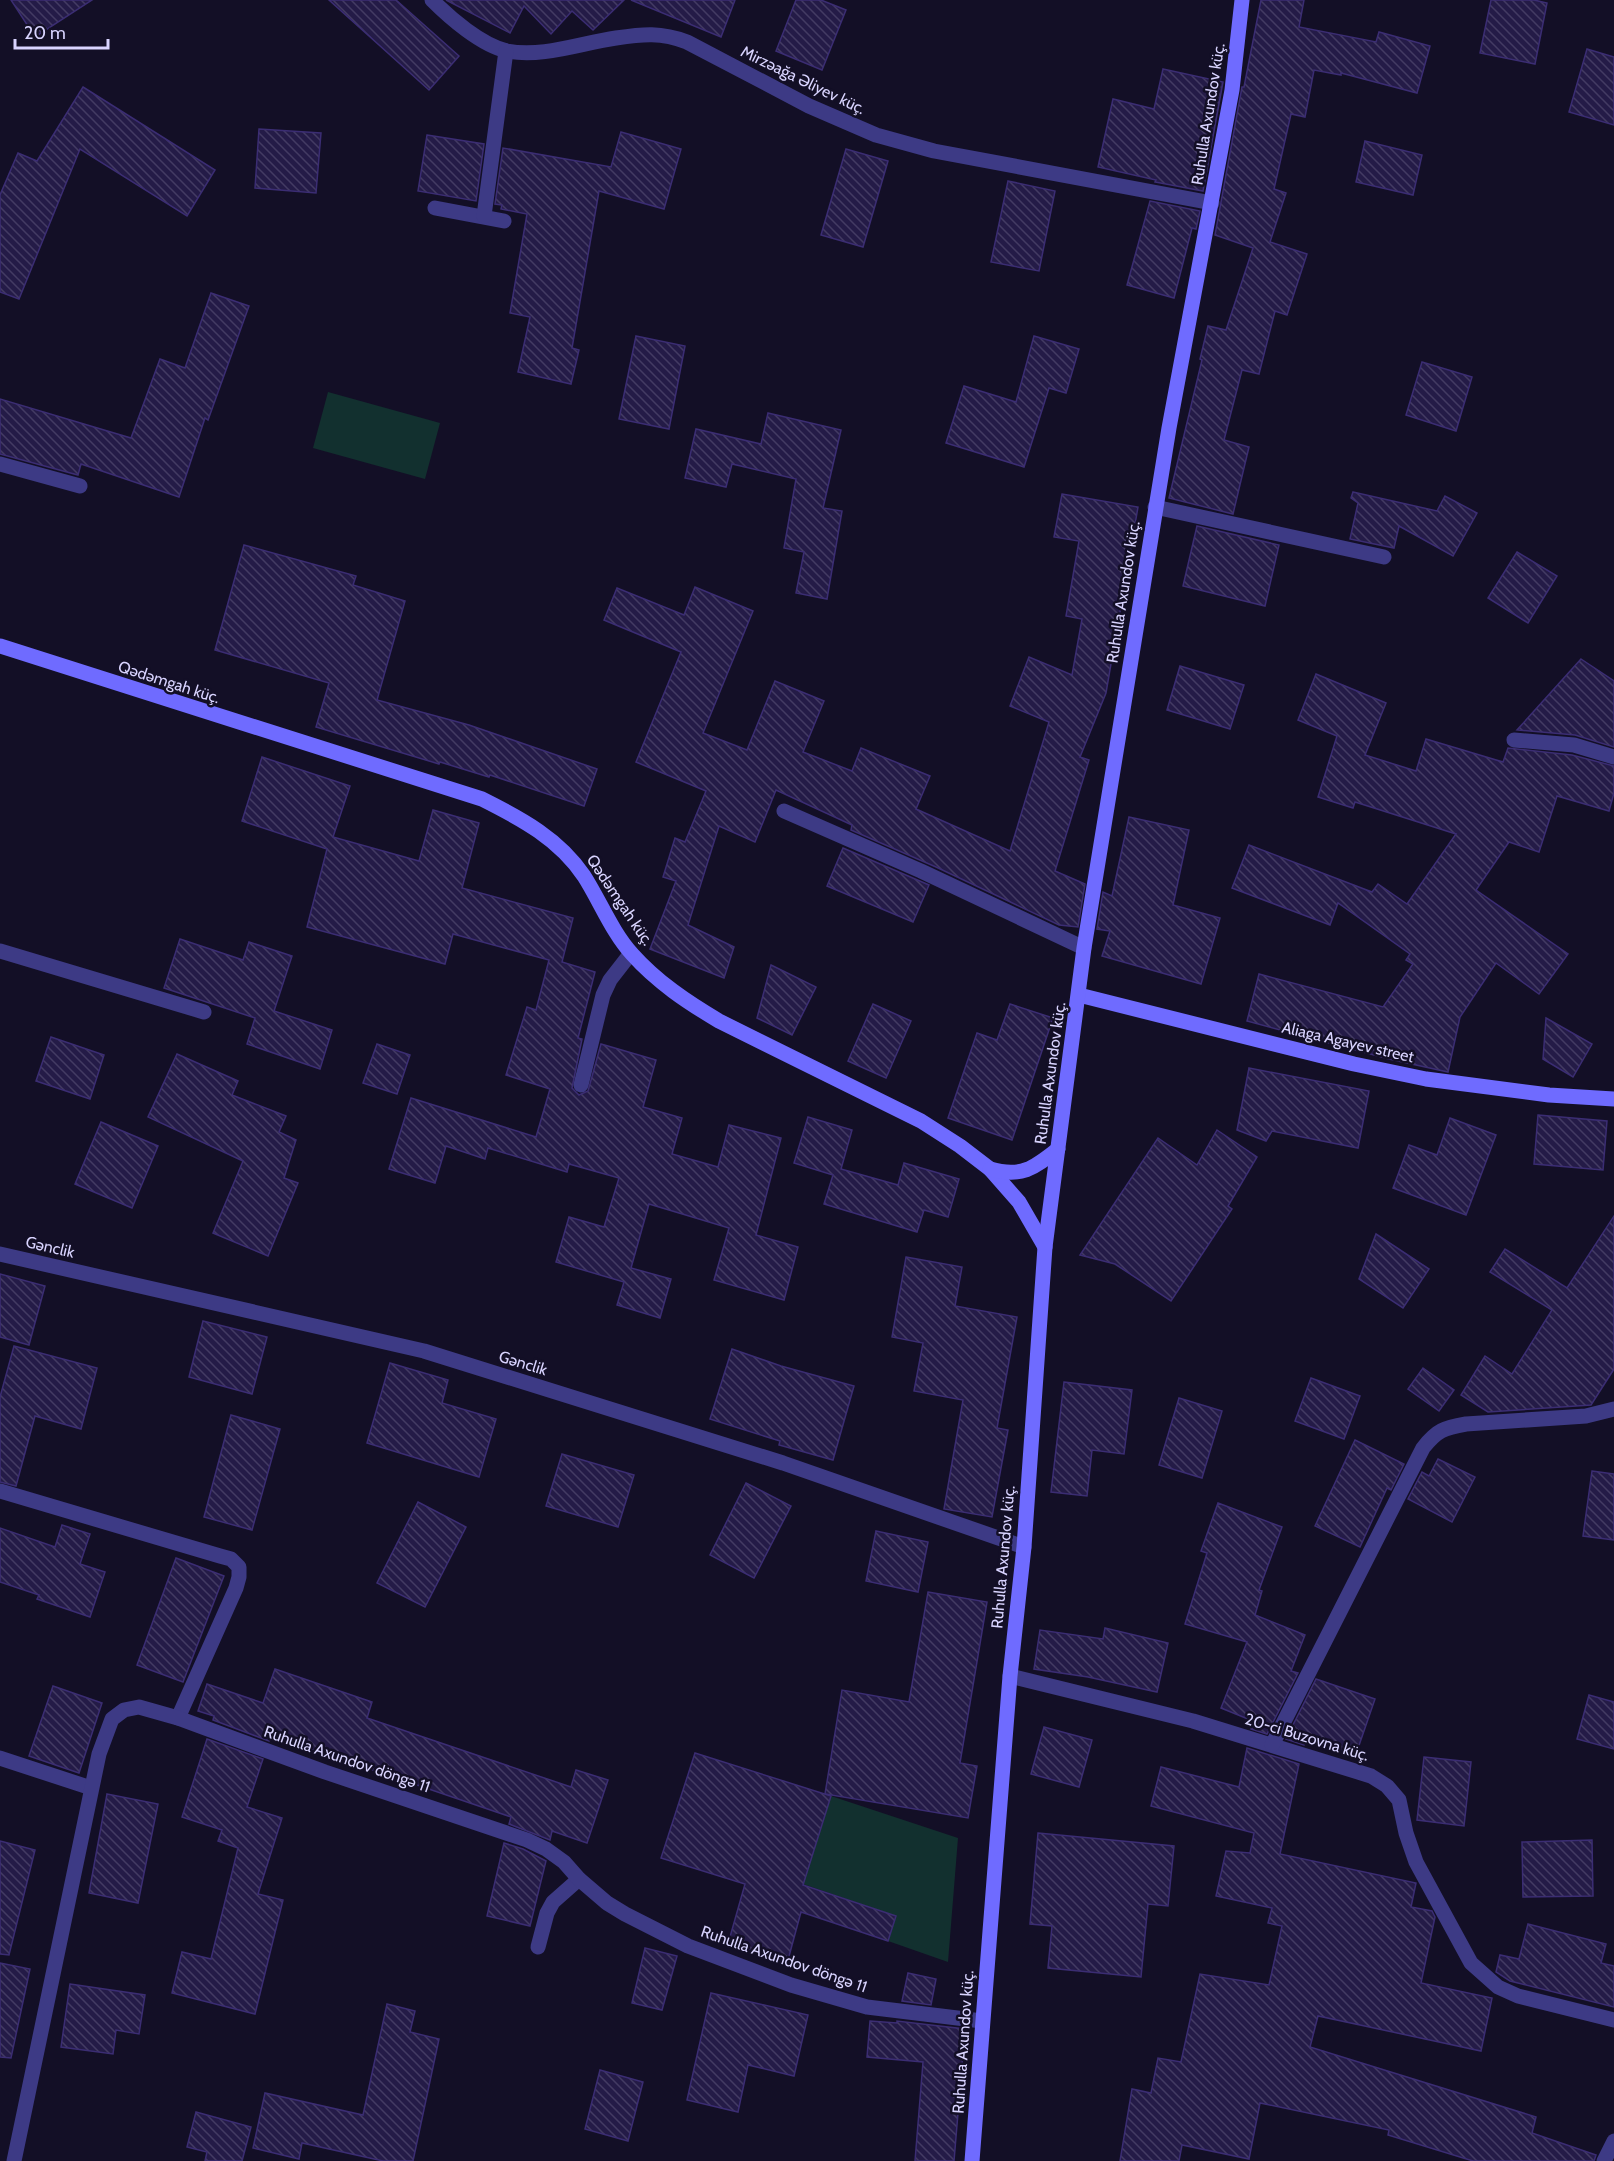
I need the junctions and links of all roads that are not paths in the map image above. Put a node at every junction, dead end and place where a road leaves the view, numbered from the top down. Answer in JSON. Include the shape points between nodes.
{"nodes":[{"id":1,"x":432,"y":0,"type":"edge"},
{"id":2,"x":1242,"y":0,"type":"edge"},
{"id":3,"x":506,"y":51,"type":"junction"},
{"id":4,"x":1212,"y":203,"type":"junction"},
{"id":5,"x":435,"y":207,"type":"dead end"},
{"id":6,"x":484,"y":216,"type":"junction"},
{"id":7,"x":504,"y":221,"type":"dead end"},
{"id":8,"x":0,"y":464,"type":"edge"},
{"id":9,"x":80,"y":486,"type":"dead end"},
{"id":10,"x":1155,"y":507,"type":"junction"},
{"id":11,"x":1384,"y":557,"type":"dead end"},
{"id":12,"x":0,"y":646,"type":"edge"},
{"id":13,"x":1514,"y":740,"type":"dead end"},
{"id":14,"x":1614,"y":757,"type":"edge"},
{"id":15,"x":784,"y":811,"type":"dead end"},
{"id":16,"x":1084,"y":948,"type":"junction"},
{"id":17,"x":0,"y":951,"type":"edge"},
{"id":18,"x":631,"y":953,"type":"junction"},
{"id":19,"x":1078,"y":995,"type":"junction"},
{"id":20,"x":204,"y":1012,"type":"dead end"},
{"id":21,"x":580,"y":1085,"type":"dead end"},
{"id":22,"x":1614,"y":1099,"type":"edge"},
{"id":23,"x":1058,"y":1149,"type":"junction"},
{"id":24,"x":990,"y":1169,"type":"junction"},
{"id":25,"x":1045,"y":1247,"type":"junction"},
{"id":26,"x":0,"y":1254,"type":"edge"},
{"id":27,"x":1614,"y":1409,"type":"edge"},
{"id":28,"x":0,"y":1491,"type":"edge"},
{"id":29,"x":1024,"y":1547,"type":"junction"},
{"id":30,"x":1010,"y":1676,"type":"junction"},
{"id":31,"x":178,"y":1718,"type":"junction"},
{"id":32,"x":1272,"y":1745,"type":"junction"},
{"id":33,"x":0,"y":1758,"type":"edge"},
{"id":34,"x":92,"y":1788,"type":"junction"},
{"id":35,"x":579,"y":1879,"type":"junction"},
{"id":36,"x":538,"y":1947,"type":"dead end"},
{"id":37,"x":1614,"y":2020,"type":"edge"},
{"id":38,"x":982,"y":2021,"type":"junction"},
{"id":39,"x":1614,"y":2141,"type":"edge"},
{"id":40,"x":14,"y":2161,"type":"edge"},
{"id":41,"x":972,"y":2161,"type":"edge"},
{"id":42,"x":1605,"y":2161,"type":"edge"}],
"edges":[{"from":1,"to":3,"type":"street","name":"Mirzəağa Əliyev küç.","via":[[461,26]]},
{"from":2,"to":4,"type":"street","name":"Ruhulla Axundov küç.","via":[[1232,90]]},
{"from":3,"to":4,"type":"street","name":"Mirzəağa Əliyev küç.","via":[[546,51],[661,34],[687,42],[818,111],[876,135],[934,151]]},
{"from":3,"to":6,"type":"street"},
{"from":4,"to":10,"type":"street","name":"Ruhulla Axundov küç."},
{"from":5,"to":6,"type":"street"},
{"from":6,"to":7,"type":"street"},
{"from":8,"to":9,"type":"street"},
{"from":10,"to":11,"type":"street"},
{"from":10,"to":16,"type":"street","name":"Ruhulla Axundov küç."},
{"from":12,"to":18,"type":"street","name":"Qədəmgah küç.","via":[[482,799],[540,831],[563,850],[583,874]]},
{"from":13,"to":14,"type":"street","via":[[1574,745]]},
{"from":15,"to":16,"type":"street"},
{"from":16,"to":19,"type":"street","name":"Ruhulla Axundov küç."},
{"from":17,"to":20,"type":"street"},
{"from":18,"to":21,"type":"street","via":[[603,995]]},
{"from":18,"to":24,"type":"street","name":"Qədəmgah küç.","via":[[689,1003],[921,1121]]},
{"from":19,"to":22,"type":"street","name":"Aliaga Agayev street","via":[[1354,1064],[1426,1078],[1539,1094]]},
{"from":19,"to":23,"type":"street","name":"Ruhulla Axundov küç."},
{"from":23,"to":24,"type":"street","via":[[1031,1169],[1007,1174]]},
{"from":23,"to":25,"type":"street","name":"Ruhulla Axundov küç."},
{"from":24,"to":25,"type":"street","name":"Qədəmgah küç.","via":[[1019,1203]]},
{"from":25,"to":29,"type":"street","name":"Ruhulla Axundov küç."},
{"from":26,"to":29,"type":"street","name":"Gənclik","via":[[424,1351],[783,1463]]},
{"from":27,"to":32,"type":"street","via":[[1586,1416],[1466,1424],[1435,1433],[1423,1448]]},
{"from":28,"to":31,"type":"street","via":[[231,1559],[239,1567],[236,1588]]},
{"from":29,"to":30,"type":"street","name":"Ruhulla Axundov küç."},
{"from":30,"to":32,"type":"street","name":"20-ci Buzovna küç."},
{"from":30,"to":38,"type":"street","name":"Ruhulla Axundov küç."},
{"from":31,"to":34,"type":"street","name":"Ruhulla Axundov döngə 11","via":[[139,1707],[124,1710],[112,1719]]},
{"from":31,"to":35,"type":"street","name":"Ruhulla Axundov döngə 11","via":[[527,1840],[564,1862]]},
{"from":32,"to":37,"type":"street","name":"20-ci Buzovna küç.","via":[[1371,1776],[1387,1786],[1399,1800],[1416,1862],[1471,1963],[1498,1987],[1524,1999]]},
{"from":33,"to":34,"type":"street"},
{"from":34,"to":40,"type":"street","name":"Ruhulla Axundov döngə 11"},
{"from":35,"to":36,"type":"street","via":[[553,1902]]},
{"from":35,"to":38,"type":"street","name":"Ruhulla Axundov döngə 11","via":[[607,1903],[677,1941],[781,1981],[867,2007]]},
{"from":38,"to":41,"type":"street","name":"Ruhulla Axundov küç."},
{"from":39,"to":42,"type":"street"}]}
